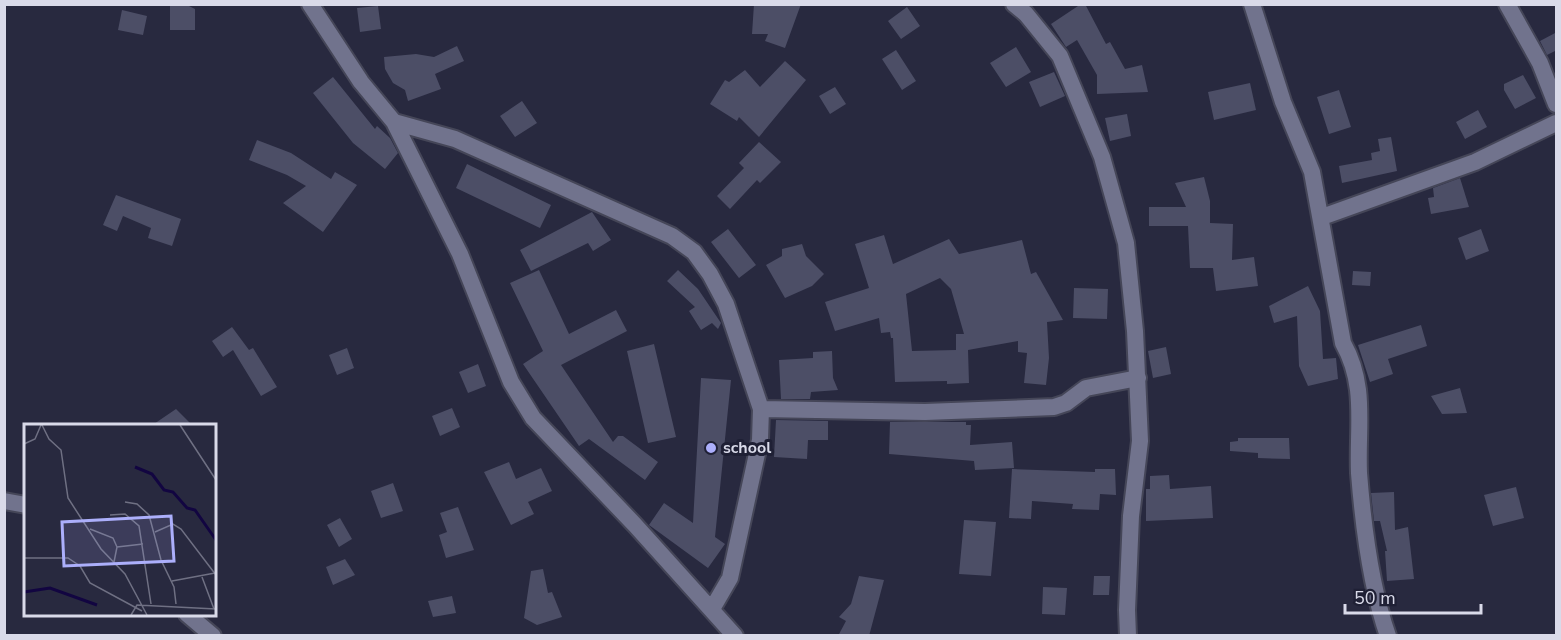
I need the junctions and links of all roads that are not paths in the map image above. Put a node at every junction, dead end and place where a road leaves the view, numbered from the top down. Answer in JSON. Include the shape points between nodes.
{"nodes":[{"id":1,"x":310,"y":4,"type":"edge"},
{"id":2,"x":1014,"y":4,"type":"edge"},
{"id":3,"x":1252,"y":4,"type":"edge"},
{"id":4,"x":1507,"y":4,"type":"edge"},
{"id":5,"x":1557,"y":104,"type":"edge"},
{"id":6,"x":394,"y":123,"type":"junction"},
{"id":7,"x":1557,"y":123,"type":"edge"},
{"id":8,"x":1322,"y":217,"type":"junction"},
{"id":9,"x":1138,"y":378,"type":"junction"},
{"id":10,"x":761,"y":409,"type":"junction"},
{"id":11,"x":4,"y":501,"type":"edge"},
{"id":12,"x":24,"y":506,"type":"edge"},
{"id":13,"x":712,"y":609,"type":"junction"},
{"id":14,"x":188,"y":616,"type":"edge"},
{"id":15,"x":213,"y":636,"type":"edge"},
{"id":16,"x":735,"y":636,"type":"edge"},
{"id":17,"x":1128,"y":636,"type":"edge"},
{"id":18,"x":1388,"y":636,"type":"edge"}],
"edges":[{"from":1,"to":6,"type":"street","via":[[361,82]]},
{"from":2,"to":9,"type":"street","via":[[1060,56],[1102,157],[1126,243]]},
{"from":3,"to":8,"type":"street","via":[[1283,102],[1312,172]]},
{"from":4,"to":5,"type":"street","via":[[1540,63]]},
{"from":6,"to":10,"type":"street","via":[[455,139],[672,236],[694,252],[726,303]]},
{"from":6,"to":13,"type":"street","via":[[460,254],[511,382],[533,418]]},
{"from":7,"to":8,"type":"street","via":[[1475,162]]},
{"from":8,"to":18,"type":"street","via":[[1343,343],[1358,379],[1359,473],[1370,552]]},
{"from":9,"to":10,"type":"street","via":[[1086,388],[1066,403],[1044,408],[925,412]]},
{"from":9,"to":17,"type":"street","via":[[1140,441],[1130,536]]},
{"from":10,"to":13,"type":"street","via":[[760,440],[730,578]]},
{"from":11,"to":12,"type":"street"},
{"from":13,"to":16,"type":"street"},
{"from":14,"to":15,"type":"street"}]}
